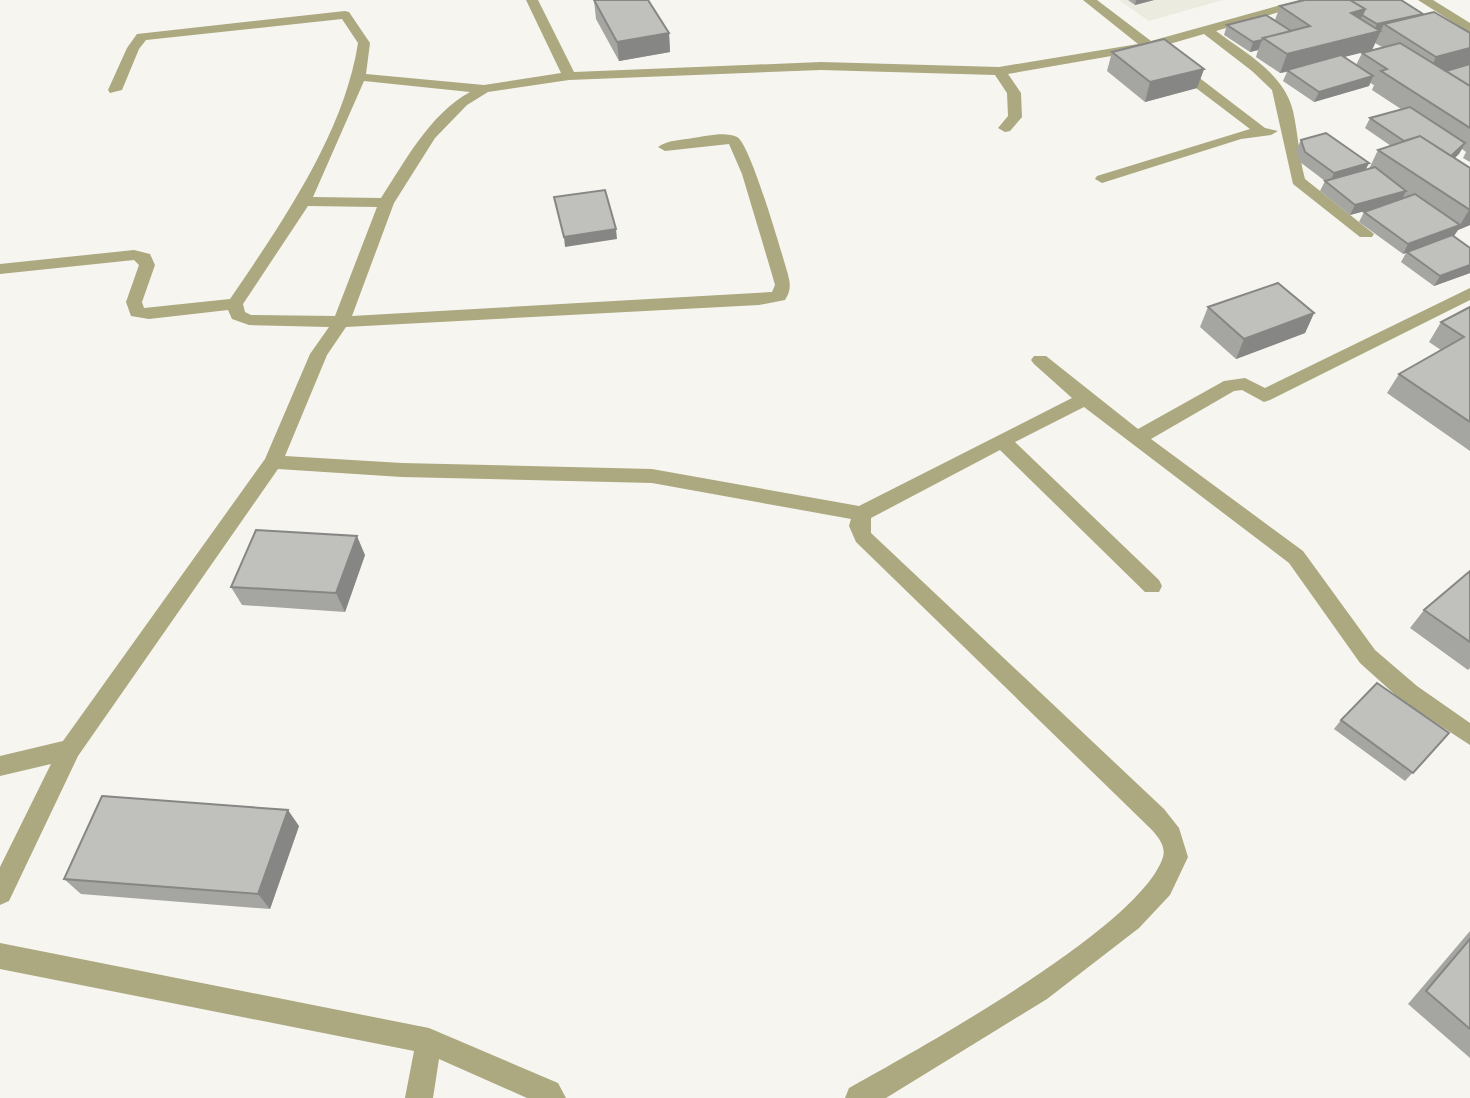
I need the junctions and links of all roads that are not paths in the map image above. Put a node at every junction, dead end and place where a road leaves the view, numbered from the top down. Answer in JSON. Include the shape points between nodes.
{"nodes":[{"id":1,"x":532,"y":0,"type":"edge"},
{"id":2,"x":1089,"y":0,"type":"edge"},
{"id":3,"x":1313,"y":0,"type":"edge"},
{"id":4,"x":1424,"y":0,"type":"edge"},
{"id":5,"x":1470,"y":29,"type":"edge"},
{"id":6,"x":1208,"y":31,"type":"junction"},
{"id":7,"x":1151,"y":45,"type":"junction"},
{"id":8,"x":999,"y":71,"type":"junction"},
{"id":9,"x":569,"y":76,"type":"junction"},
{"id":10,"x":366,"y":77,"type":"junction"},
{"id":11,"x":484,"y":89,"type":"junction"},
{"id":12,"x":115,"y":90,"type":"dead end"},
{"id":13,"x":1005,"y":128,"type":"dead end"},
{"id":14,"x":1287,"y":129,"type":"junction"},
{"id":15,"x":1262,"y":132,"type":"junction"},
{"id":16,"x":665,"y":147,"type":"dead end"},
{"id":17,"x":1102,"y":179,"type":"dead end"},
{"id":18,"x":304,"y":201,"type":"junction"},
{"id":19,"x":386,"y":203,"type":"junction"},
{"id":20,"x":1366,"y":234,"type":"dead end"},
{"id":21,"x":0,"y":269,"type":"edge"},
{"id":22,"x":1470,"y":293,"type":"edge"},
{"id":23,"x":235,"y":304,"type":"junction"},
{"id":24,"x":335,"y":322,"type":"junction"},
{"id":25,"x":1040,"y":360,"type":"dead end"},
{"id":26,"x":1085,"y":399,"type":"junction"},
{"id":27,"x":1136,"y":439,"type":"junction"},
{"id":28,"x":1003,"y":442,"type":"junction"},
{"id":29,"x":273,"y":462,"type":"junction"},
{"id":30,"x":862,"y":514,"type":"junction"},
{"id":31,"x":1152,"y":586,"type":"dead end"},
{"id":32,"x":1470,"y":735,"type":"edge"},
{"id":33,"x":70,"y":749,"type":"junction"},
{"id":34,"x":0,"y":766,"type":"edge"},
{"id":35,"x":0,"y":893,"type":"edge"},
{"id":36,"x":0,"y":956,"type":"edge"},
{"id":37,"x":429,"y":1041,"type":"junction"},
{"id":38,"x":419,"y":1098,"type":"edge"},
{"id":39,"x":552,"y":1098,"type":"edge"},
{"id":40,"x":859,"y":1098,"type":"edge"}],
"edges":[{"from":1,"to":9,"type":"street"},
{"from":2,"to":7,"type":"street"},
{"from":3,"to":6,"type":"street"},
{"from":4,"to":5,"type":"street"},
{"from":6,"to":7,"type":"street"},
{"from":6,"to":14,"type":"street","via":[[1279,89]]},
{"from":7,"to":8,"type":"street"},
{"from":7,"to":15,"type":"street"},
{"from":8,"to":9,"type":"street","via":[[821,66]]},
{"from":8,"to":13,"type":"street","via":[[1014,93],[1015,117]]},
{"from":9,"to":11,"type":"street"},
{"from":10,"to":11,"type":"street"},
{"from":10,"to":12,"type":"street","via":[[364,43],[345,15],[142,37]]},
{"from":10,"to":18,"type":"street"},
{"from":11,"to":19,"type":"street","via":[[462,102],[430,135]]},
{"from":14,"to":15,"type":"street"},
{"from":14,"to":20,"type":"street","via":[[1298,181]]},
{"from":15,"to":17,"type":"street"},
{"from":16,"to":24,"type":"street","via":[[734,140],[779,271],[779,296]]},
{"from":18,"to":19,"type":"street"},
{"from":18,"to":23,"type":"street"},
{"from":19,"to":24,"type":"street"},
{"from":21,"to":23,"type":"street","via":[[134,255],[144,257],[147,265],[134,302],[137,312]]},
{"from":22,"to":27,"type":"street","via":[[1264,396],[1245,384],[1230,385]]},
{"from":23,"to":24,"type":"street","via":[[238,315],[249,320]]},
{"from":24,"to":29,"type":"street"},
{"from":25,"to":26,"type":"street"},
{"from":26,"to":27,"type":"street"},
{"from":26,"to":28,"type":"street"},
{"from":27,"to":32,"type":"street","via":[[1296,557],[1315,576],[1336,616],[1370,661]]},
{"from":28,"to":30,"type":"street"},
{"from":28,"to":31,"type":"street"},
{"from":29,"to":30,"type":"street","via":[[652,476]]},
{"from":29,"to":33,"type":"street"},
{"from":30,"to":40,"type":"street","via":[[863,537],[1145,806],[1169,832],[1176,855],[1169,875],[1146,904],[1098,946],[995,1019]]},
{"from":33,"to":34,"type":"street"},
{"from":33,"to":35,"type":"street"},
{"from":36,"to":37,"type":"street"},
{"from":37,"to":38,"type":"street"},
{"from":37,"to":39,"type":"street"}]}
